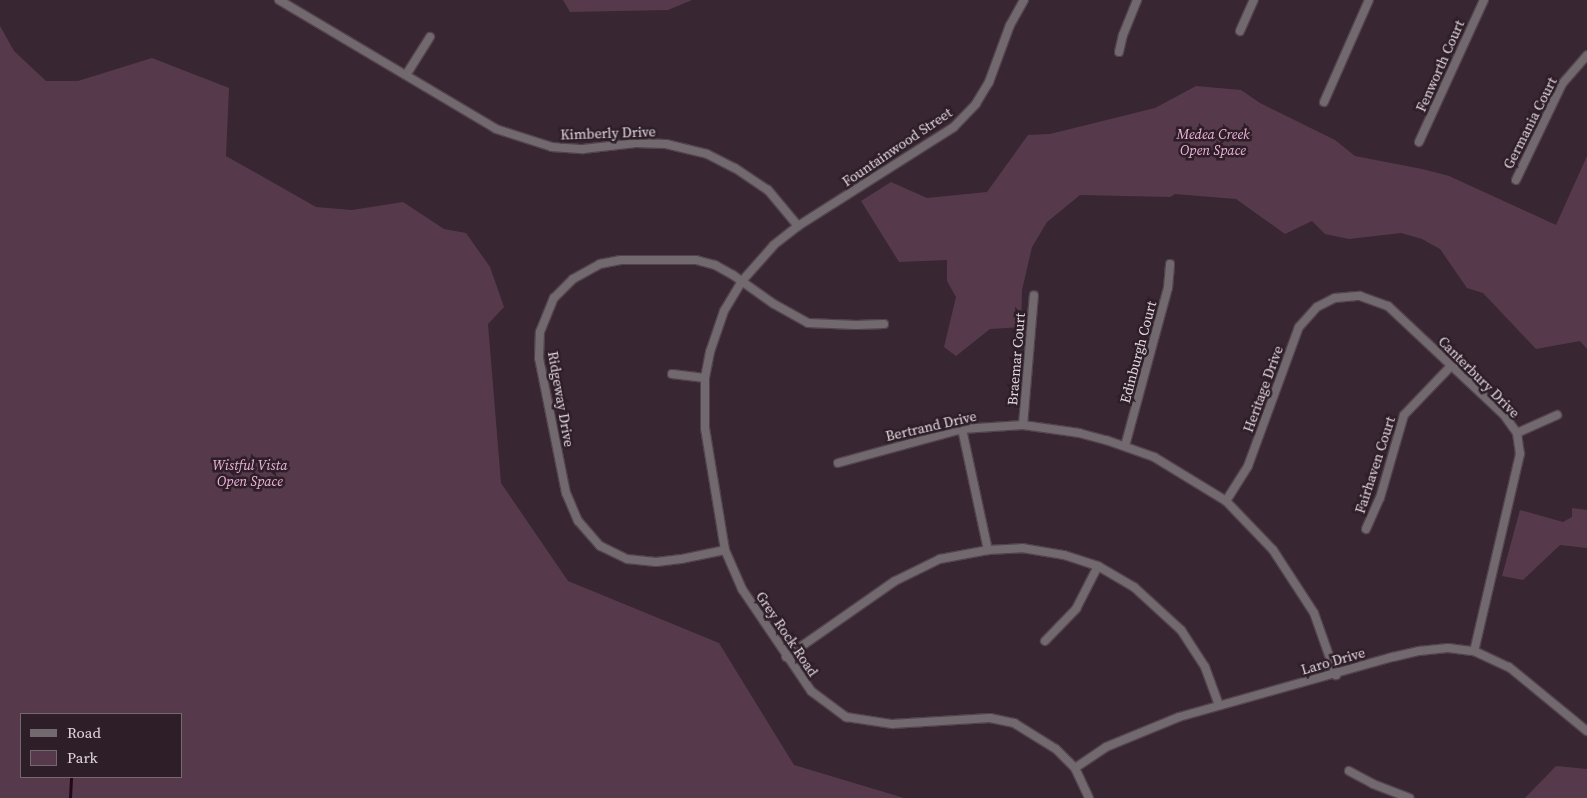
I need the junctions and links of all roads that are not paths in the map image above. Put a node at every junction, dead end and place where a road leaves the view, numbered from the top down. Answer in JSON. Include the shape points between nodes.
{"nodes":[{"id":1,"x":279,"y":0,"type":"edge"},
{"id":2,"x":1024,"y":0,"type":"edge"},
{"id":3,"x":1137,"y":0,"type":"edge"},
{"id":4,"x":1254,"y":0,"type":"edge"},
{"id":5,"x":1369,"y":0,"type":"edge"},
{"id":6,"x":1484,"y":0,"type":"edge"},
{"id":7,"x":1240,"y":31,"type":"dead end"},
{"id":8,"x":430,"y":37,"type":"dead end"},
{"id":9,"x":1119,"y":52,"type":"dead end"},
{"id":10,"x":1587,"y":55,"type":"edge"},
{"id":11,"x":406,"y":75,"type":"junction"},
{"id":12,"x":1324,"y":102,"type":"dead end"},
{"id":13,"x":1419,"y":142,"type":"dead end"},
{"id":14,"x":1516,"y":180,"type":"dead end"},
{"id":15,"x":798,"y":226,"type":"junction"},
{"id":16,"x":1170,"y":264,"type":"dead end"},
{"id":17,"x":742,"y":281,"type":"junction"},
{"id":18,"x":1034,"y":295,"type":"dead end"},
{"id":19,"x":1335,"y":298,"type":"joint"},
{"id":20,"x":884,"y":324,"type":"dead end"},
{"id":21,"x":1450,"y":366,"type":"junction"},
{"id":22,"x":672,"y":374,"type":"dead end"},
{"id":23,"x":705,"y":378,"type":"junction"},
{"id":24,"x":1557,"y":415,"type":"dead end"},
{"id":25,"x":1023,"y":425,"type":"junction"},
{"id":26,"x":962,"y":429,"type":"junction"},
{"id":27,"x":1517,"y":433,"type":"junction"},
{"id":28,"x":1125,"y":446,"type":"junction"},
{"id":29,"x":838,"y":463,"type":"dead end"},
{"id":30,"x":1226,"y":501,"type":"junction"},
{"id":31,"x":1366,"y":529,"type":"dead end"},
{"id":32,"x":725,"y":550,"type":"junction"},
{"id":33,"x":988,"y":550,"type":"junction"},
{"id":34,"x":1098,"y":566,"type":"junction"},
{"id":35,"x":1045,"y":641,"type":"dead end"},
{"id":36,"x":1474,"y":651,"type":"junction"},
{"id":37,"x":786,"y":657,"type":"junction"},
{"id":38,"x":1336,"y":675,"type":"junction"},
{"id":39,"x":1219,"y":705,"type":"junction"},
{"id":40,"x":1587,"y":731,"type":"edge"},
{"id":41,"x":1075,"y":768,"type":"junction"},
{"id":42,"x":1349,"y":771,"type":"dead end"},
{"id":43,"x":1089,"y":798,"type":"edge"},
{"id":44,"x":1409,"y":798,"type":"edge"}],
"edges":[{"from":1,"to":11,"type":"street","name":"Kimberly Drive"},
{"from":2,"to":15,"type":"street","name":"Fountainwood Street","via":[[1010,24],[989,82],[976,104],[954,127]]},
{"from":3,"to":9,"type":"street"},
{"from":4,"to":7,"type":"street"},
{"from":5,"to":12,"type":"street"},
{"from":6,"to":13,"type":"street","name":"Fenworth Court"},
{"from":8,"to":11,"type":"street"},
{"from":10,"to":14,"type":"street","name":"Germania Court","via":[[1562,84]]},
{"from":11,"to":15,"type":"street","name":"Kimberly Drive","via":[[496,129],[536,144],[583,149],[636,143],[666,144],[707,154],[768,190]]},
{"from":15,"to":17,"type":"street","name":"Fountainwood Street","via":[[774,245]]},
{"from":16,"to":28,"type":"street","name":"Edinburgh Court","via":[[1168,288]]},
{"from":17,"to":20,"type":"street","name":"Ridgeway Drive","via":[[808,323]]},
{"from":17,"to":23,"type":"street","name":"Grey Rock Road","via":[[724,311]]},
{"from":17,"to":32,"type":"street","name":"Ridgeway Drive","via":[[714,265],[696,260],[621,260],[600,264],[573,279],[554,298],[540,332],[539,358],[564,484],[578,521],[600,546],[627,559],[656,562]]},
{"from":18,"to":25,"type":"street","name":"Braemar Court"},
{"from":19,"to":21,"type":"street","name":"Canterbury Drive","via":[[1360,296],[1388,306]]},
{"from":19,"to":30,"type":"street","name":"Heritage Drive","via":[[1317,307],[1299,327],[1248,466]]},
{"from":21,"to":27,"type":"street","name":"Canterbury Drive","via":[[1504,415]]},
{"from":21,"to":31,"type":"street","name":"Fairhaven Court","via":[[1404,414],[1380,498]]},
{"from":22,"to":23,"type":"street"},
{"from":23,"to":32,"type":"street","name":"Grey Rock Road","via":[[705,428]]},
{"from":24,"to":27,"type":"street"},
{"from":25,"to":26,"type":"street","name":"Bertrand Drive"},
{"from":25,"to":28,"type":"street","name":"Bertrand Drive","via":[[1079,433]]},
{"from":26,"to":29,"type":"street","name":"Bertrand Drive"},
{"from":26,"to":33,"type":"street"},
{"from":27,"to":36,"type":"street","name":"Canterbury Drive","via":[[1520,454]]},
{"from":28,"to":30,"type":"street","name":"Bertrand Drive","via":[[1154,457]]},
{"from":30,"to":38,"type":"street","name":"Bertrand Drive","via":[[1273,550],[1314,613]]},
{"from":32,"to":37,"type":"street","name":"Grey Rock Road","via":[[742,589]]},
{"from":33,"to":34,"type":"street","via":[[1030,549]]},
{"from":33,"to":37,"type":"street","via":[[940,559],[895,581]]},
{"from":34,"to":35,"type":"street","via":[[1076,609]]},
{"from":34,"to":39,"type":"street","via":[[1134,587],[1181,630],[1205,667]]},
{"from":36,"to":38,"type":"street","name":"Laro Drive","via":[[1448,648],[1419,651]]},
{"from":36,"to":40,"type":"street","name":"Laro Drive","via":[[1509,667]]},
{"from":37,"to":41,"type":"street","name":"Grey Rock Road","via":[[811,691],[846,717],[892,724],[990,718],[1014,723],[1056,749]]},
{"from":38,"to":39,"type":"street","name":"Laro Drive"},
{"from":39,"to":41,"type":"street","name":"Laro Drive","via":[[1141,731],[1106,747]]},
{"from":41,"to":43,"type":"street","name":"Grey Rock Road"},
{"from":42,"to":44,"type":"street"}]}
